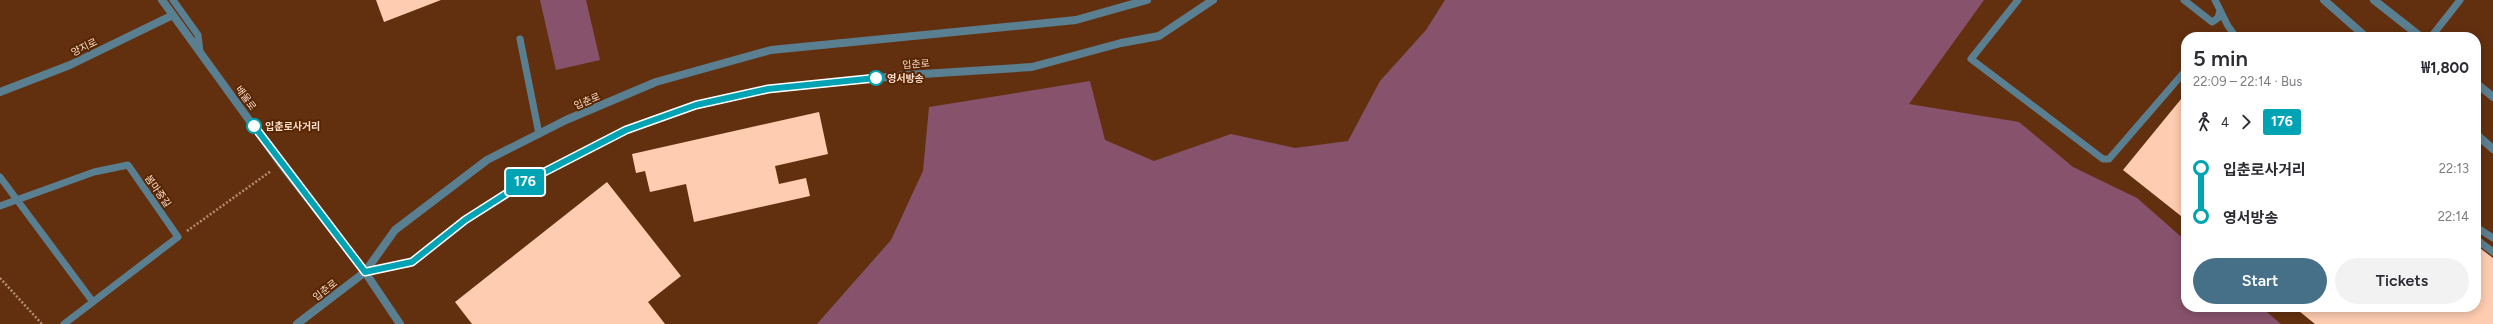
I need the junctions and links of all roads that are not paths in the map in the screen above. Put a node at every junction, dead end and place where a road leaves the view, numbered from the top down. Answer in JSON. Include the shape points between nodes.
{"nodes":[{"id":1,"x":162,"y":0,"type":"edge"},
{"id":2,"x":173,"y":0,"type":"edge"},
{"id":3,"x":1147,"y":0,"type":"edge"},
{"id":4,"x":1213,"y":0,"type":"edge"},
{"id":5,"x":2018,"y":0,"type":"edge"},
{"id":6,"x":2184,"y":0,"type":"edge"},
{"id":7,"x":2215,"y":0,"type":"edge"},
{"id":8,"x":2324,"y":0,"type":"edge"},
{"id":9,"x":2374,"y":0,"type":"edge"},
{"id":10,"x":2460,"y":0,"type":"edge"},
{"id":11,"x":2220,"y":10,"type":"junction"},
{"id":12,"x":173,"y":15,"type":"junction"},
{"id":13,"x":2233,"y":32,"type":"edge"},
{"id":14,"x":2360,"y":32,"type":"edge"},
{"id":15,"x":2415,"y":32,"type":"edge"},
{"id":16,"x":2436,"y":32,"type":"edge"},
{"id":17,"x":520,"y":39,"type":"dead end"},
{"id":18,"x":200,"y":52,"type":"junction"},
{"id":19,"x":2181,"y":76,"type":"edge"},
{"id":20,"x":2481,"y":87,"type":"edge"},
{"id":21,"x":0,"y":92,"type":"edge"},
{"id":22,"x":2493,"y":97,"type":"edge"},
{"id":23,"x":539,"y":134,"type":"junction"},
{"id":24,"x":2481,"y":139,"type":"edge"},
{"id":25,"x":2490,"y":147,"type":"edge"},
{"id":26,"x":0,"y":177,"type":"edge"},
{"id":27,"x":16,"y":199,"type":"junction"},
{"id":28,"x":0,"y":206,"type":"edge"},
{"id":29,"x":2481,"y":230,"type":"edge"},
{"id":30,"x":2493,"y":238,"type":"edge"},
{"id":31,"x":2481,"y":243,"type":"edge"},
{"id":32,"x":2493,"y":252,"type":"edge"},
{"id":33,"x":365,"y":272,"type":"junction"},
{"id":34,"x":93,"y":302,"type":"junction"},
{"id":35,"x":64,"y":324,"type":"edge"},
{"id":36,"x":297,"y":324,"type":"edge"},
{"id":37,"x":400,"y":324,"type":"edge"}],
"edges":[{"from":1,"to":12,"type":"street","name":"배울로"},
{"from":2,"to":18,"type":"lane","via":[[198,35]]},
{"from":3,"to":23,"type":"street","name":"입춘로","via":[[1076,20],[771,50],[656,82]]},
{"from":4,"to":33,"type":"street","name":"입춘로","via":[[1159,36],[1032,66],[768,89],[696,105],[626,130],[523,183],[465,220],[412,262]]},
{"from":5,"to":19,"type":"lane","via":[[1971,59],[2103,159],[2109,159]]},
{"from":6,"to":11,"type":"lane","via":[[2212,22],[2218,18]]},
{"from":7,"to":11,"type":"lane"},
{"from":8,"to":14,"type":"street"},
{"from":9,"to":15,"type":"street"},
{"from":10,"to":16,"type":"lane"},
{"from":11,"to":13,"type":"lane"},
{"from":12,"to":18,"type":"street","name":"배울로"},
{"from":12,"to":21,"type":"street","name":"양지로","via":[[70,65]]},
{"from":17,"to":23,"type":"lane"},
{"from":18,"to":33,"type":"street","name":"배울로","via":[[281,164]]},
{"from":20,"to":22,"type":"street"},
{"from":23,"to":33,"type":"street","name":"입춘로","via":[[487,160],[395,230]]},
{"from":24,"to":25,"type":"street"},
{"from":26,"to":27,"type":"lane"},
{"from":27,"to":28,"type":"lane","name":"봄마중길"},
{"from":27,"to":34,"type":"lane"},
{"from":27,"to":34,"type":"lane","name":"봄마중길","via":[[94,172],[128,165],[178,237]]},
{"from":29,"to":30,"type":"lane"},
{"from":31,"to":32,"type":"lane"},
{"from":33,"to":36,"type":"street","name":"입춘로"},
{"from":33,"to":37,"type":"street","name":"배울로"},
{"from":34,"to":35,"type":"lane"}]}
